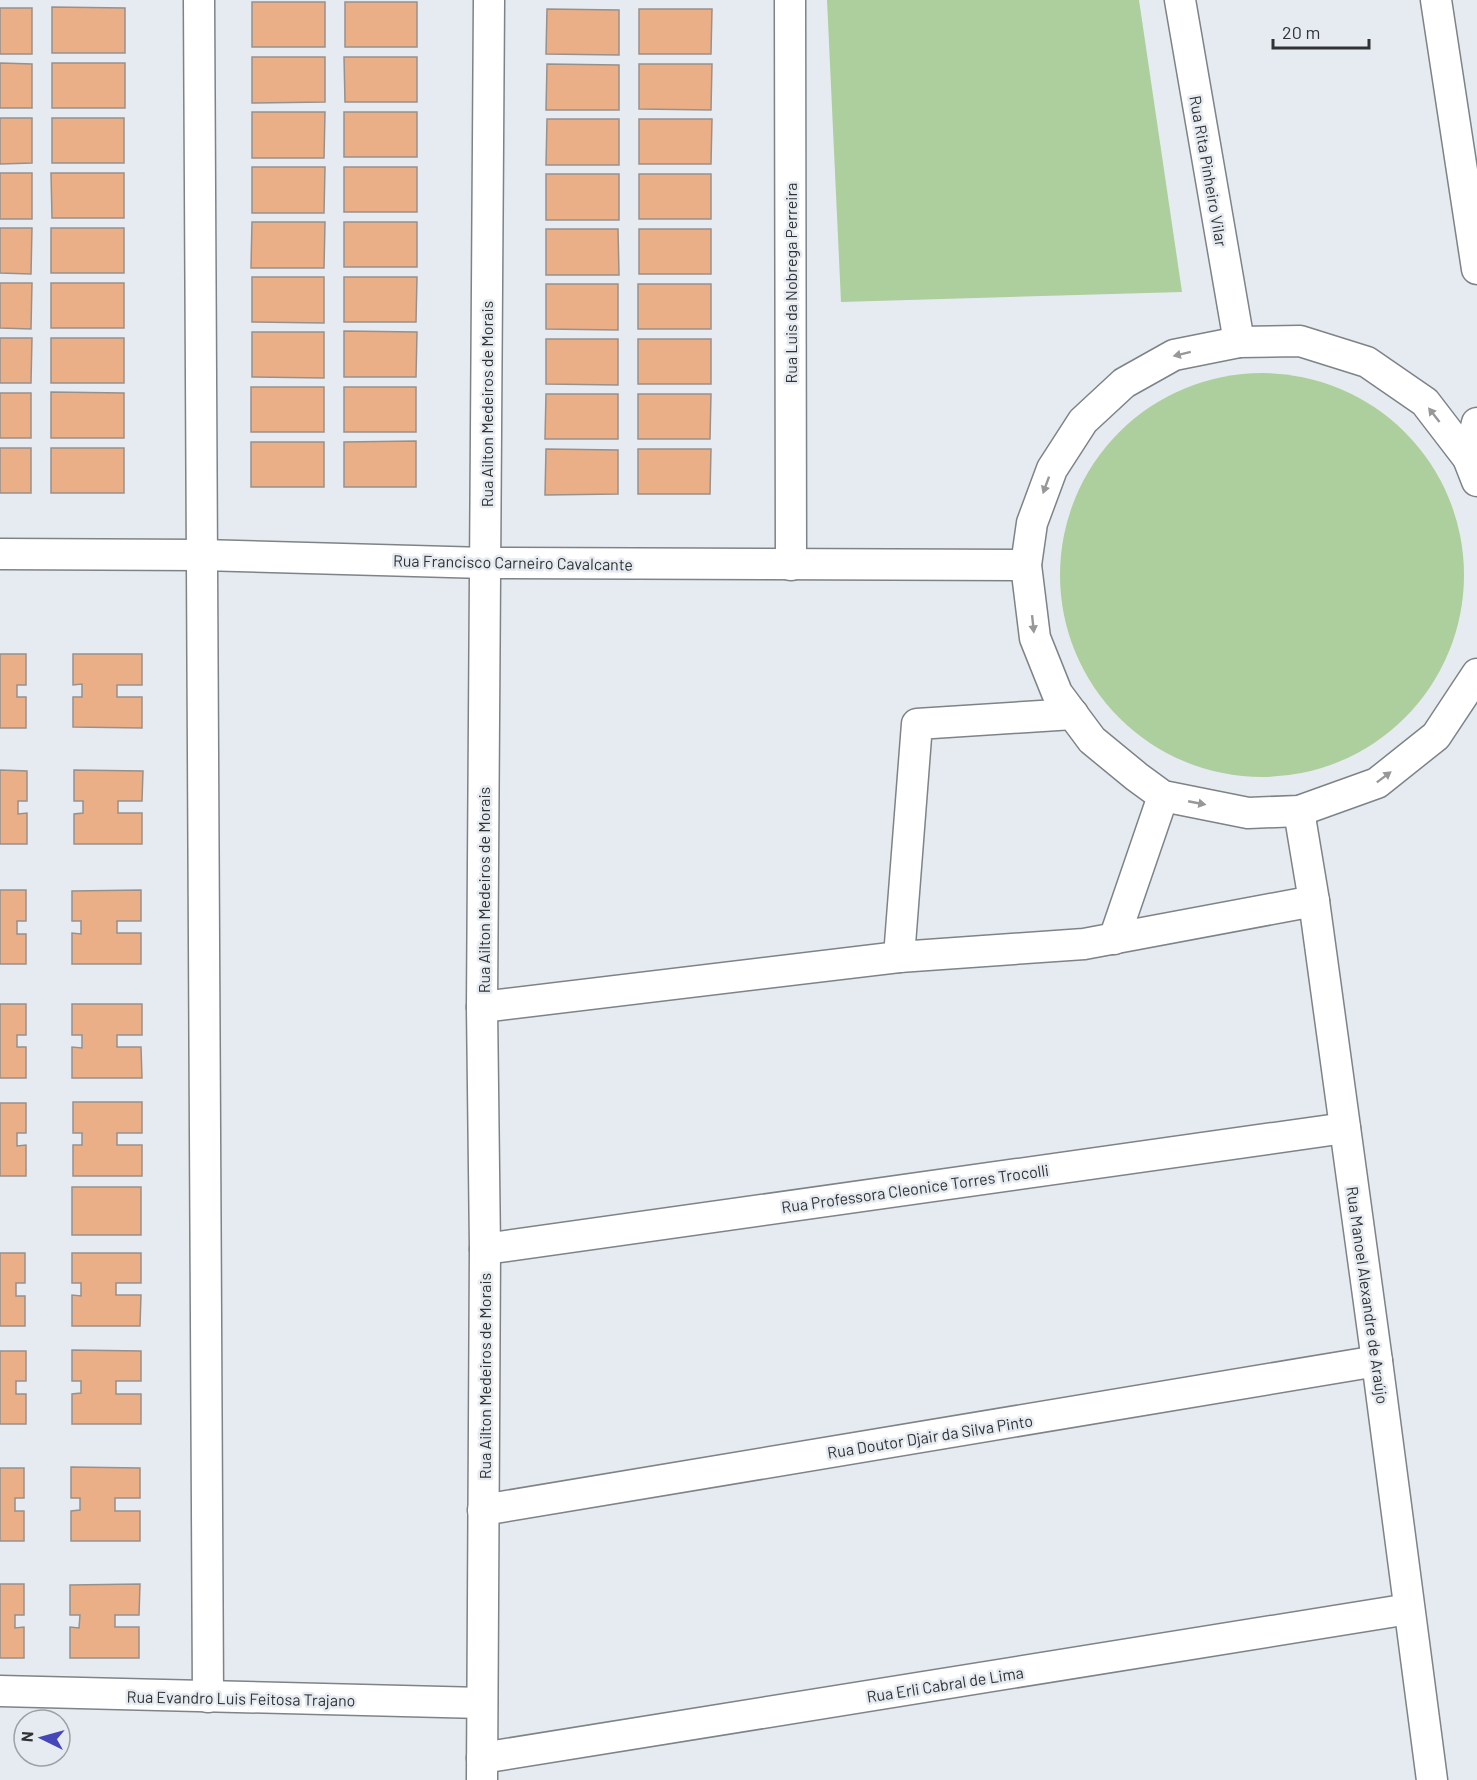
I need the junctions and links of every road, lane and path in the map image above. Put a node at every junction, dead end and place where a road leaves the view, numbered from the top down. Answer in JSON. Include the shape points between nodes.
{"nodes":[{"id":1,"x":199,"y":0,"type":"edge"},
{"id":2,"x":489,"y":0,"type":"edge"},
{"id":3,"x":790,"y":0,"type":"edge"},
{"id":4,"x":1180,"y":0,"type":"edge"},
{"id":5,"x":1436,"y":0,"type":"edge"},
{"id":6,"x":1477,"y":269,"type":"edge"},
{"id":7,"x":1239,"y":342,"type":"junction"},
{"id":8,"x":1477,"y":423,"type":"edge"},
{"id":9,"x":1473,"y":470,"type":"edge"},
{"id":10,"x":0,"y":554,"type":"edge"},
{"id":11,"x":201,"y":555,"type":"junction"},
{"id":12,"x":485,"y":563,"type":"junction"},
{"id":13,"x":791,"y":565,"type":"junction"},
{"id":14,"x":1026,"y":566,"type":"junction"},
{"id":15,"x":1477,"y":674,"type":"edge"},
{"id":16,"x":1073,"y":714,"type":"junction"},
{"id":17,"x":1163,"y":796,"type":"junction"},
{"id":18,"x":1299,"y":811,"type":"junction"},
{"id":19,"x":1314,"y":901,"type":"junction"},
{"id":20,"x":1114,"y":939,"type":"junction"},
{"id":21,"x":899,"y":957,"type":"junction"},
{"id":22,"x":482,"y":1007,"type":"junction"},
{"id":23,"x":1345,"y":1128,"type":"junction"},
{"id":24,"x":485,"y":1249,"type":"junction"},
{"id":25,"x":1377,"y":1361,"type":"junction"},
{"id":26,"x":483,"y":1510,"type":"junction"},
{"id":27,"x":1408,"y":1609,"type":"junction"},
{"id":28,"x":0,"y":1691,"type":"edge"},
{"id":29,"x":208,"y":1697,"type":"junction"},
{"id":30,"x":482,"y":1703,"type":"junction"},
{"id":31,"x":482,"y":1769,"type":"edge"},
{"id":32,"x":1431,"y":1780,"type":"edge"}],
"edges":[{"from":1,"to":11,"type":"street"},
{"from":2,"to":12,"type":"street","name":"Rua Ailton Medeiros de Morais"},
{"from":3,"to":13,"type":"street","name":"Rua Luis da Nobrega Perreira"},
{"from":4,"to":7,"type":"street","name":"Rua Rita Pinheiro Vilar"},
{"from":5,"to":6,"type":"street"},
{"from":9,"to":7,"type":"street","one_way":true,"via":[[1425,402],[1367,362],[1300,341]]},
{"from":7,"to":14,"type":"street","one_way":true,"via":[[1174,355],[1124,383],[1083,421],[1052,469],[1032,523]]},
{"from":8,"to":9,"type":"street"},
{"from":10,"to":11,"type":"street","name":"Rua Francisco Carneiro Cavalcante"},
{"from":11,"to":12,"type":"street","name":"Rua Francisco Carneiro Cavalcante"},
{"from":11,"to":29,"type":"street"},
{"from":12,"to":13,"type":"street","name":"Rua Francisco Carneiro Cavalcante"},
{"from":12,"to":22,"type":"street","name":"Rua Ailton Medeiros de Morais"},
{"from":13,"to":14,"type":"street","name":"Rua Francisco Carneiro Cavalcante"},
{"from":14,"to":16,"type":"street","one_way":true,"via":[[1035,638],[1057,693]]},
{"from":18,"to":15,"type":"street","one_way":true,"via":[[1377,783],[1436,736]]},
{"from":16,"to":17,"type":"street","via":[[1092,740]]},
{"from":16,"to":21,"type":"street","via":[[917,724]]},
{"from":17,"to":18,"type":"street","one_way":true,"via":[[1248,813]]},
{"from":17,"to":20,"type":"street"},
{"from":18,"to":19,"type":"street","name":"Rua Manoel Alexandre de Araújo"},
{"from":19,"to":20,"type":"street"},
{"from":19,"to":23,"type":"street","name":"Rua Manoel Alexandre de Araújo"},
{"from":20,"to":21,"type":"street"},
{"from":21,"to":22,"type":"street"},
{"from":22,"to":24,"type":"street","name":"Rua Ailton Medeiros de Morais"},
{"from":23,"to":24,"type":"street","name":"Rua Professora Cleonice Torres Trocolli"},
{"from":23,"to":25,"type":"street","name":"Rua Manoel Alexandre de Araújo"},
{"from":24,"to":26,"type":"street","name":"Rua Ailton Medeiros de Morais"},
{"from":25,"to":26,"type":"street","name":"Rua Doutor Djair da Silva Pinto"},
{"from":25,"to":27,"type":"street","name":"Rua Manoel Alexandre de Araújo"},
{"from":26,"to":30,"type":"street","name":"Rua Ailton Medeiros de Morais"},
{"from":27,"to":31,"type":"street","name":"Rua Erli Cabral de Lima"},
{"from":27,"to":32,"type":"street","name":"Rua Manoel Alexandre de Araújo"},
{"from":28,"to":29,"type":"street","name":"Rua Evandro Luis Feitosa Trajano"},
{"from":29,"to":30,"type":"street","name":"Rua Evandro Luis Feitosa Trajano"},
{"from":30,"to":31,"type":"street","name":"Rua Ailton Medeiros de Morais"}]}
